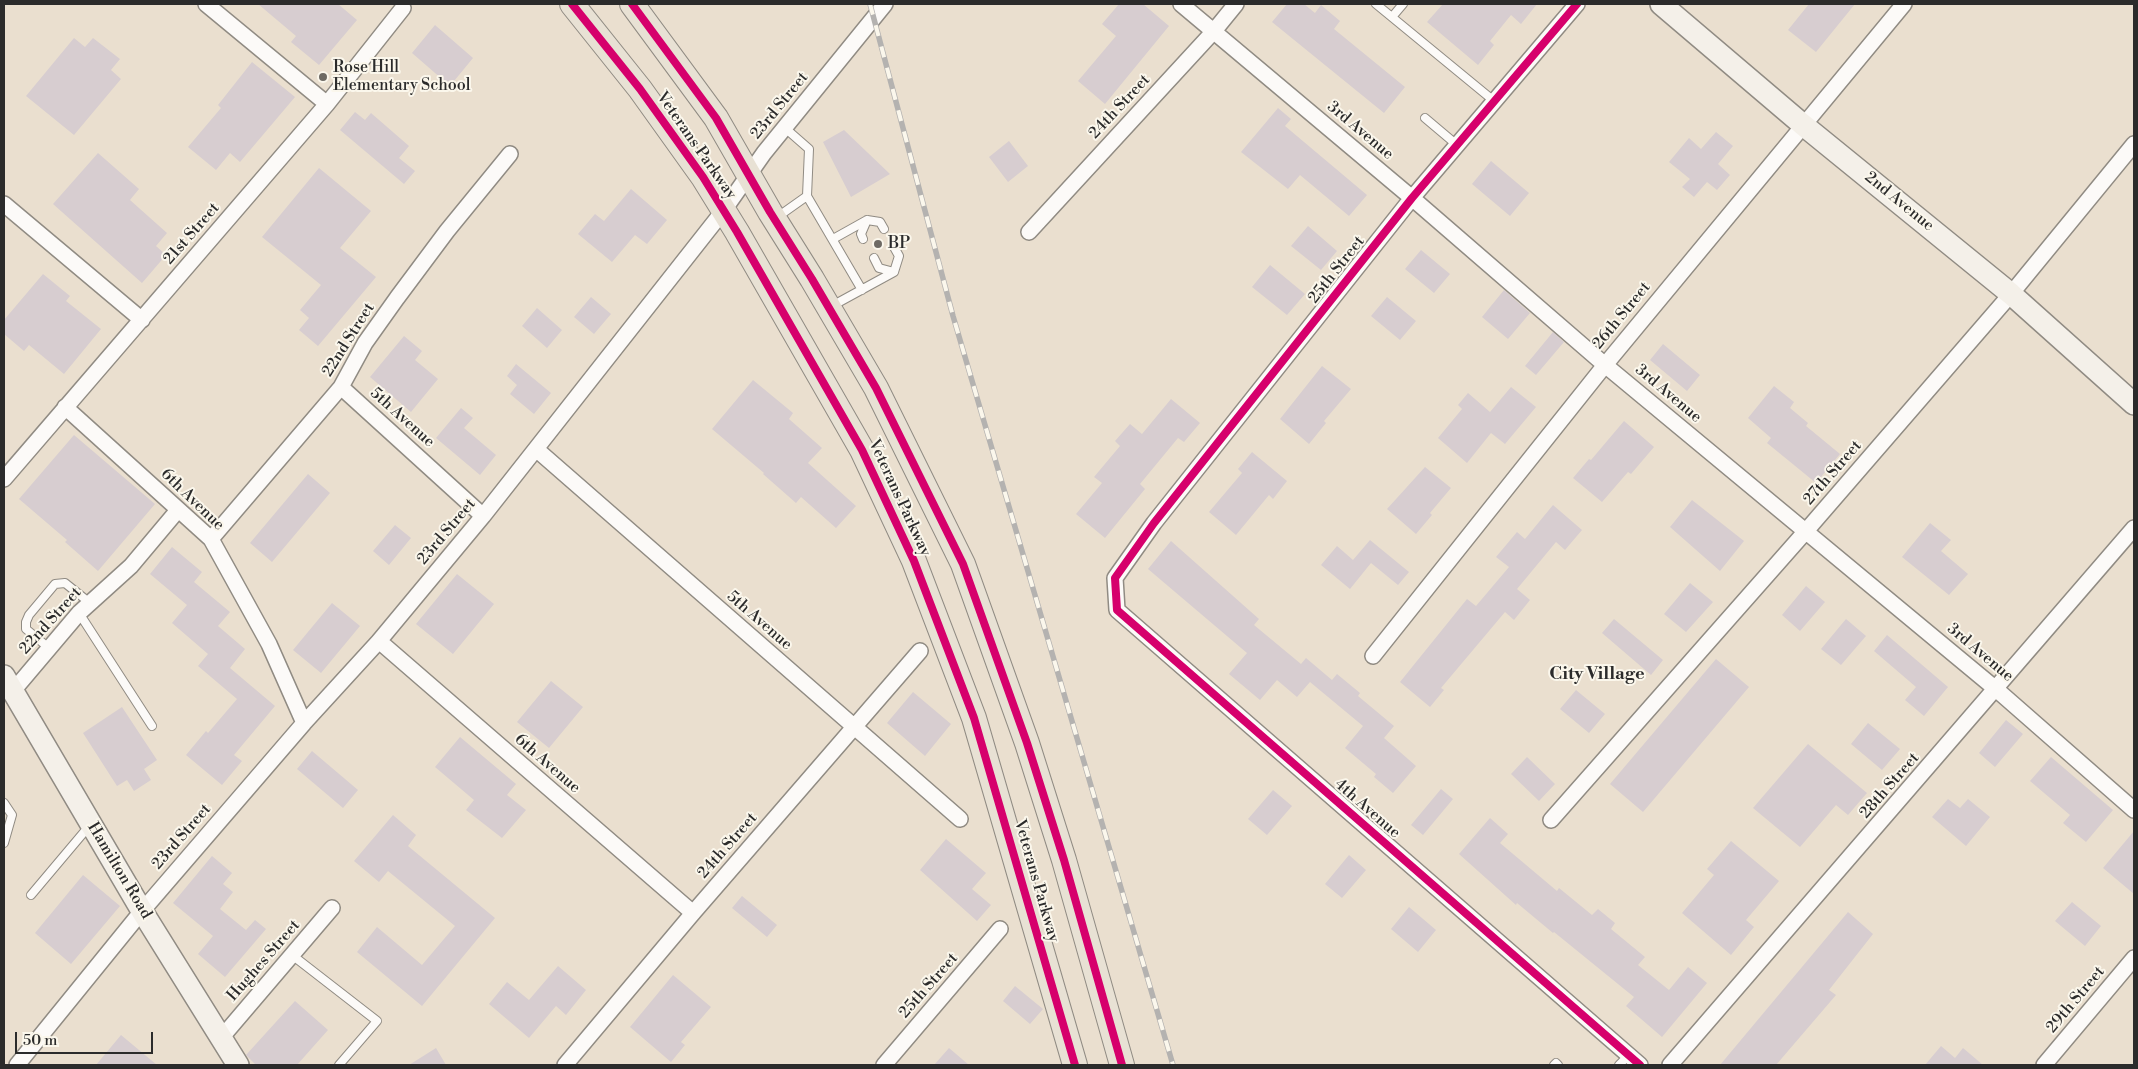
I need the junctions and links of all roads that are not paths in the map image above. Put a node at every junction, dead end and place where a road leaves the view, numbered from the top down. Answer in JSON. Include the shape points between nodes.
{"nodes":[{"id":1,"x":206,"y":4,"type":"edge"},
{"id":2,"x":572,"y":4,"type":"edge"},
{"id":3,"x":632,"y":4,"type":"edge"},
{"id":4,"x":885,"y":4,"type":"edge"},
{"id":5,"x":1181,"y":4,"type":"edge"},
{"id":6,"x":1236,"y":4,"type":"edge"},
{"id":7,"x":1376,"y":4,"type":"edge"},
{"id":8,"x":1403,"y":4,"type":"edge"},
{"id":9,"x":1577,"y":4,"type":"edge"},
{"id":10,"x":1661,"y":4,"type":"edge"},
{"id":11,"x":1904,"y":4,"type":"edge"},
{"id":12,"x":403,"y":8,"type":"dead end"},
{"id":13,"x":1392,"y":17,"type":"junction"},
{"id":14,"x":1214,"y":31,"type":"junction"},
{"id":15,"x":1494,"y":101,"type":"junction"},
{"id":16,"x":327,"y":104,"type":"junction"},
{"id":17,"x":1425,"y":118,"type":"dead end"},
{"id":18,"x":1802,"y":124,"type":"junction"},
{"id":19,"x":785,"y":128,"type":"junction"},
{"id":20,"x":2134,"y":144,"type":"edge"},
{"id":21,"x":1457,"y":145,"type":"junction"},
{"id":22,"x":510,"y":154,"type":"dead end"},
{"id":23,"x":749,"y":173,"type":"junction"},
{"id":24,"x":807,"y":196,"type":"junction"},
{"id":25,"x":1412,"y":198,"type":"junction"},
{"id":26,"x":4,"y":204,"type":"edge"},
{"id":27,"x":724,"y":210,"type":"junction"},
{"id":28,"x":774,"y":219,"type":"junction"},
{"id":29,"x":867,"y":220,"type":"junction"},
{"id":30,"x":884,"y":229,"type":"dead end"},
{"id":31,"x":1029,"y":232,"type":"dead end"},
{"id":32,"x":833,"y":239,"type":"junction"},
{"id":33,"x":863,"y":239,"type":"dead end"},
{"id":34,"x":894,"y":247,"type":"dead end"},
{"id":35,"x":874,"y":258,"type":"dead end"},
{"id":36,"x":894,"y":272,"type":"junction"},
{"id":37,"x":862,"y":290,"type":"junction"},
{"id":38,"x":2011,"y":294,"type":"junction"},
{"id":39,"x":829,"y":308,"type":"junction"},
{"id":40,"x":142,"y":320,"type":"junction"},
{"id":41,"x":1605,"y":365,"type":"junction"},
{"id":42,"x":341,"y":387,"type":"junction"},
{"id":43,"x":2134,"y":404,"type":"edge"},
{"id":44,"x":65,"y":407,"type":"junction"},
{"id":45,"x":536,"y":449,"type":"junction"},
{"id":46,"x":4,"y":479,"type":"edge"},
{"id":47,"x":178,"y":510,"type":"junction"},
{"id":48,"x":483,"y":516,"type":"junction"},
{"id":49,"x":2134,"y":528,"type":"edge"},
{"id":50,"x":1806,"y":531,"type":"junction"},
{"id":51,"x":211,"y":539,"type":"junction"},
{"id":52,"x":1128,"y":560,"type":"joint"},
{"id":53,"x":85,"y":608,"type":"junction"},
{"id":54,"x":379,"y":641,"type":"junction"},
{"id":55,"x":49,"y":648,"type":"junction"},
{"id":56,"x":920,"y":651,"type":"dead end"},
{"id":57,"x":1373,"y":656,"type":"dead end"},
{"id":58,"x":8,"y":684,"type":"edge"},
{"id":59,"x":1997,"y":690,"type":"junction"},
{"id":60,"x":304,"y":723,"type":"junction"},
{"id":61,"x":152,"y":726,"type":"dead end"},
{"id":62,"x":854,"y":727,"type":"junction"},
{"id":63,"x":4,"y":803,"type":"edge"},
{"id":64,"x":2134,"y":810,"type":"edge"},
{"id":65,"x":960,"y":819,"type":"dead end"},
{"id":66,"x":1551,"y":820,"type":"dead end"},
{"id":67,"x":91,"y":824,"type":"junction"},
{"id":68,"x":4,"y":843,"type":"edge"},
{"id":69,"x":31,"y":895,"type":"dead end"},
{"id":70,"x":332,"y":908,"type":"dead end"},
{"id":71,"x":142,"y":911,"type":"junction"},
{"id":72,"x":693,"y":913,"type":"junction"},
{"id":73,"x":1000,"y":930,"type":"dead end"},
{"id":74,"x":292,"y":955,"type":"junction"},
{"id":75,"x":2134,"y":958,"type":"edge"},
{"id":76,"x":222,"y":1037,"type":"junction"},
{"id":77,"x":1629,"y":1062,"type":"edge"},
{"id":78,"x":16,"y":1065,"type":"edge"},
{"id":79,"x":238,"y":1065,"type":"edge"},
{"id":80,"x":339,"y":1065,"type":"edge"},
{"id":81,"x":565,"y":1065,"type":"edge"},
{"id":82,"x":884,"y":1065,"type":"edge"},
{"id":83,"x":1074,"y":1065,"type":"edge"},
{"id":84,"x":1122,"y":1065,"type":"edge"},
{"id":85,"x":1670,"y":1065,"type":"edge"},
{"id":86,"x":2044,"y":1065,"type":"edge"}],
"edges":[{"from":1,"to":16,"type":"street"},
{"from":2,"to":27,"type":"main road","name":"Veterans Parkway","via":[[640,89]]},
{"from":3,"to":23,"type":"main road","name":"Veterans Parkway","via":[[716,118]]},
{"from":4,"to":19,"type":"street","name":"23rd Street"},
{"from":5,"to":14,"type":"street","name":"3rd Avenue"},
{"from":6,"to":14,"type":"street","name":"24th Street"},
{"from":7,"to":13,"type":"lane"},
{"from":8,"to":13,"type":"lane"},
{"from":9,"to":15,"type":"street","name":"25th Street"},
{"from":10,"to":18,"type":"main road","name":"2nd Avenue"},
{"from":11,"to":18,"type":"street","name":"26th Street"},
{"from":12,"to":16,"type":"street","name":"21st Street"},
{"from":13,"to":15,"type":"lane"},
{"from":14,"to":25,"type":"street","name":"3rd Avenue"},
{"from":14,"to":31,"type":"street","name":"24th Street"},
{"from":15,"to":21,"type":"street","name":"25th Street"},
{"from":16,"to":40,"type":"street","name":"21st Street"},
{"from":17,"to":21,"type":"lane"},
{"from":18,"to":38,"type":"main road","name":"2nd Avenue"},
{"from":18,"to":41,"type":"street","name":"26th Street"},
{"from":19,"to":23,"type":"street","name":"23rd Street"},
{"from":19,"to":24,"type":"lane","via":[[809,149]]},
{"from":20,"to":38,"type":"street","name":"27th Street"},
{"from":21,"to":25,"type":"street","name":"25th Street"},
{"from":22,"to":42,"type":"street","name":"22nd Street","via":[[396,298],[365,343]]},
{"from":23,"to":27,"type":"street","name":"23rd Street"},
{"from":23,"to":28,"type":"main road","name":"Veterans Parkway"},
{"from":24,"to":28,"type":"lane"},
{"from":24,"to":32,"type":"lane"},
{"from":25,"to":41,"type":"street","name":"3rd Avenue"},
{"from":25,"to":52,"type":"street","name":"25th Street","via":[[1154,522]]},
{"from":26,"to":40,"type":"street"},
{"from":27,"to":45,"type":"street","name":"23rd Street"},
{"from":27,"to":83,"type":"main road","name":"Veterans Parkway","via":[[862,450],[914,562],[974,718]]},
{"from":28,"to":39,"type":"main road","name":"Veterans Parkway"},
{"from":29,"to":30,"type":"lane","via":[[880,222]]},
{"from":29,"to":32,"type":"lane"},
{"from":29,"to":33,"type":"lane","via":[[861,234]]},
{"from":32,"to":37,"type":"lane"},
{"from":34,"to":36,"type":"lane","via":[[899,256]]},
{"from":35,"to":36,"type":"lane","via":[[879,268]]},
{"from":36,"to":37,"type":"lane"},
{"from":37,"to":39,"type":"lane"},
{"from":38,"to":43,"type":"main road","name":"2nd Avenue"},
{"from":38,"to":50,"type":"street","name":"27th Street"},
{"from":39,"to":84,"type":"main road","name":"Veterans Parkway","via":[[876,388],[963,564],[1027,743]]},
{"from":40,"to":44,"type":"street","name":"21st Street"},
{"from":41,"to":50,"type":"street","name":"3rd Avenue"},
{"from":41,"to":57,"type":"street","name":"26th Street"},
{"from":42,"to":48,"type":"street","name":"5th Avenue"},
{"from":42,"to":51,"type":"street","name":"22nd Street"},
{"from":44,"to":46,"type":"street","name":"21st Street"},
{"from":44,"to":47,"type":"street","name":"6th Avenue"},
{"from":45,"to":48,"type":"street","name":"23rd Street"},
{"from":45,"to":62,"type":"street","name":"5th Avenue"},
{"from":47,"to":51,"type":"street","name":"6th Avenue"},
{"from":47,"to":53,"type":"street","name":"22nd Street","via":[[131,566]]},
{"from":48,"to":54,"type":"street","name":"23rd Street"},
{"from":49,"to":59,"type":"street","name":"28th Street"},
{"from":50,"to":59,"type":"street","name":"3rd Avenue"},
{"from":50,"to":66,"type":"street","name":"27th Street"},
{"from":51,"to":60,"type":"street","name":"6th Avenue","via":[[269,644]]},
{"from":52,"to":77,"type":"street","name":"4th Avenue","via":[[1115,578],[1117,610]]},
{"from":53,"to":55,"type":"street","name":"22nd Street"},
{"from":53,"to":55,"type":"lane","via":[[65,582],[55,584],[26,622],[26,629]]},
{"from":53,"to":61,"type":"lane"},
{"from":54,"to":60,"type":"street","name":"23rd Street"},
{"from":54,"to":72,"type":"street","name":"6th Avenue"},
{"from":55,"to":58,"type":"street","name":"22nd Street"},
{"from":56,"to":62,"type":"street","name":"24th Street"},
{"from":58,"to":67,"type":"main road","name":"Hamilton Road"},
{"from":59,"to":64,"type":"street","name":"3rd Avenue"},
{"from":59,"to":85,"type":"street","name":"28th Street"},
{"from":60,"to":71,"type":"street","name":"23rd Street"},
{"from":62,"to":65,"type":"street","name":"5th Avenue"},
{"from":62,"to":72,"type":"street","name":"24th Street"},
{"from":63,"to":68,"type":"lane","via":[[12,815]]},
{"from":67,"to":69,"type":"lane"},
{"from":67,"to":71,"type":"main road","name":"Hamilton Road"},
{"from":70,"to":74,"type":"street","name":"Hughes Street"},
{"from":71,"to":76,"type":"main road","name":"Hamilton Road"},
{"from":71,"to":78,"type":"street","name":"23rd Street"},
{"from":72,"to":81,"type":"street","name":"24th Street"},
{"from":73,"to":82,"type":"street","name":"25th Street"},
{"from":74,"to":76,"type":"street","name":"Hughes Street"},
{"from":74,"to":80,"type":"lane","via":[[377,1021]]},
{"from":75,"to":86,"type":"street","name":"29th Street"},
{"from":76,"to":79,"type":"main road","name":"Hamilton Road"}]}
